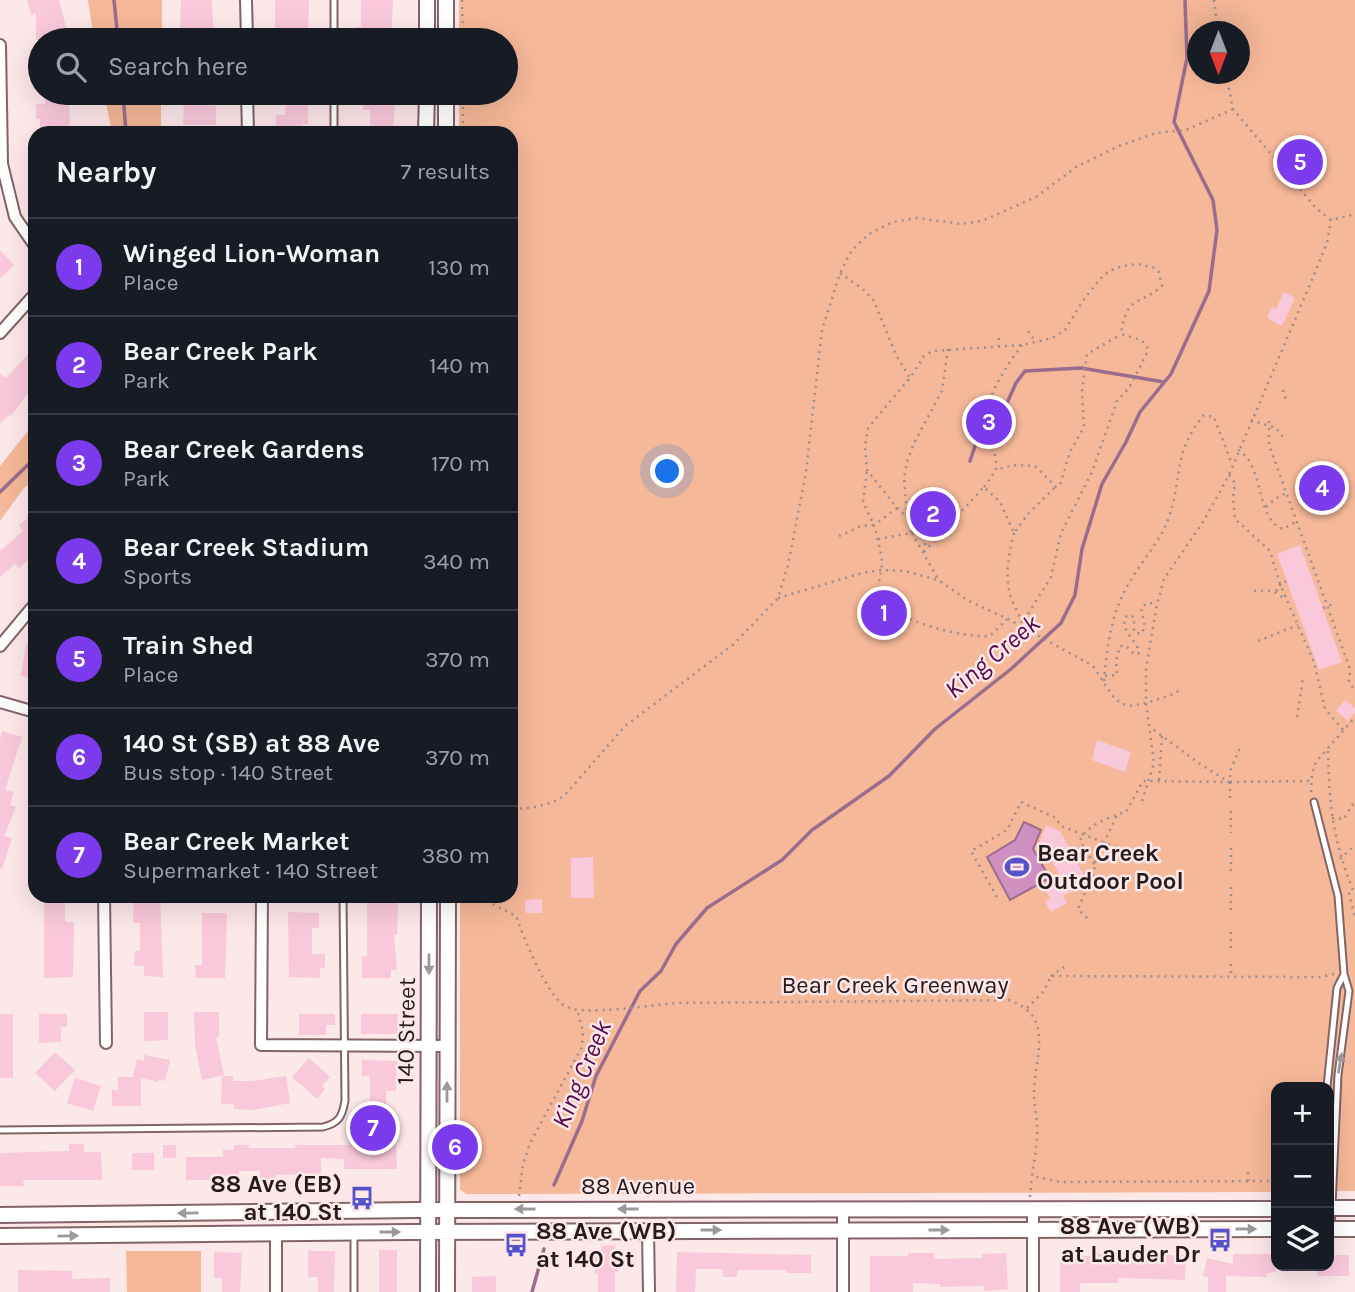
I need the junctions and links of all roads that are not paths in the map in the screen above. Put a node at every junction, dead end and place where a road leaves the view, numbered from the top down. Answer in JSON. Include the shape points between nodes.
{"nodes":[{"id":1,"x":246,"y":0,"type":"edge"},
{"id":2,"x":334,"y":0,"type":"edge"},
{"id":3,"x":427,"y":0,"type":"edge"},
{"id":4,"x":446,"y":0,"type":"edge"},
{"id":5,"x":247,"y":28,"type":"edge"},
{"id":6,"x":334,"y":28,"type":"edge"},
{"id":7,"x":427,"y":28,"type":"edge"},
{"id":8,"x":446,"y":28,"type":"edge"},
{"id":9,"x":0,"y":53,"type":"edge"},
{"id":10,"x":247,"y":105,"type":"edge"},
{"id":11,"x":334,"y":105,"type":"edge"},
{"id":12,"x":427,"y":105,"type":"edge"},
{"id":13,"x":446,"y":105,"type":"edge"},
{"id":14,"x":248,"y":126,"type":"edge"},
{"id":15,"x":334,"y":126,"type":"edge"},
{"id":16,"x":426,"y":126,"type":"edge"},
{"id":17,"x":446,"y":126,"type":"edge"},
{"id":18,"x":28,"y":236,"type":"edge"},
{"id":19,"x":28,"y":302,"type":"edge"},
{"id":20,"x":0,"y":333,"type":"edge"},
{"id":21,"x":28,"y":612,"type":"edge"},
{"id":22,"x":0,"y":646,"type":"edge"},
{"id":23,"x":0,"y":702,"type":"edge"},
{"id":24,"x":28,"y":710,"type":"edge"},
{"id":25,"x":1314,"y":802,"type":"dead end"},
{"id":26,"x":104,"y":903,"type":"edge"},
{"id":27,"x":262,"y":903,"type":"edge"},
{"id":28,"x":343,"y":903,"type":"edge"},
{"id":29,"x":429,"y":903,"type":"edge"},
{"id":30,"x":448,"y":903,"type":"edge"},
{"id":31,"x":1344,"y":974,"type":"junction"},
{"id":32,"x":106,"y":1043,"type":"dead end"},
{"id":33,"x":344,"y":1046,"type":"junction"},
{"id":34,"x":429,"y":1046,"type":"junction"},
{"id":35,"x":447,"y":1046,"type":"junction"},
{"id":36,"x":1327,"y":1082,"type":"edge"},
{"id":37,"x":0,"y":1130,"type":"edge"},
{"id":38,"x":1334,"y":1145,"type":"edge"},
{"id":39,"x":1031,"y":1203,"type":"junction"},
{"id":40,"x":1334,"y":1208,"type":"edge"},
{"id":41,"x":1355,"y":1208,"type":"edge"},
{"id":42,"x":843,"y":1209,"type":"junction"},
{"id":43,"x":1271,"y":1209,"type":"edge"},
{"id":44,"x":428,"y":1210,"type":"junction"},
{"id":45,"x":447,"y":1210,"type":"junction"},
{"id":46,"x":0,"y":1215,"type":"edge"},
{"id":47,"x":1334,"y":1228,"type":"edge"},
{"id":48,"x":1271,"y":1229,"type":"edge"},
{"id":49,"x":1355,"y":1229,"type":"edge"},
{"id":50,"x":843,"y":1230,"type":"junction"},
{"id":51,"x":1033,"y":1230,"type":"junction"},
{"id":52,"x":648,"y":1231,"type":"junction"},
{"id":53,"x":354,"y":1232,"type":"junction"},
{"id":54,"x":428,"y":1232,"type":"junction"},
{"id":55,"x":447,"y":1232,"type":"junction"},
{"id":56,"x":276,"y":1233,"type":"junction"},
{"id":57,"x":0,"y":1236,"type":"edge"},
{"id":58,"x":276,"y":1292,"type":"edge"},
{"id":59,"x":354,"y":1292,"type":"edge"},
{"id":60,"x":428,"y":1292,"type":"edge"},
{"id":61,"x":447,"y":1292,"type":"edge"},
{"id":62,"x":649,"y":1292,"type":"edge"},
{"id":63,"x":843,"y":1292,"type":"edge"},
{"id":64,"x":1033,"y":1292,"type":"edge"}],
"edges":[{"from":1,"to":5,"type":"street"},
{"from":2,"to":6,"type":"lane"},
{"from":3,"to":7,"type":"main road"},
{"from":4,"to":8,"type":"main road"},
{"from":9,"to":18,"type":"street","via":[[2,164],[15,217]]},
{"from":10,"to":14,"type":"street"},
{"from":11,"to":15,"type":"lane"},
{"from":12,"to":16,"type":"main road"},
{"from":13,"to":17,"type":"main road"},
{"from":19,"to":20,"type":"street"},
{"from":21,"to":22,"type":"street"},
{"from":23,"to":24,"type":"street"},
{"from":25,"to":31,"type":"lane","via":[[1338,896]]},
{"from":26,"to":32,"type":"street"},
{"from":27,"to":33,"type":"street","via":[[261,1045]]},
{"from":28,"to":33,"type":"lane"},
{"from":29,"to":34,"type":"main road","name":"140 Street","one_way":true},
{"from":30,"to":35,"type":"main road","name":"140 Street"},
{"from":31,"to":36,"type":"lane","via":[[1336,988]]},
{"from":38,"to":31,"type":"lane","one_way":true,"via":[[1349,991]]},
{"from":33,"to":34,"type":"street"},
{"from":33,"to":37,"type":"lane","via":[[342,1115],[335,1124],[323,1127]]},
{"from":34,"to":35,"type":"street"},
{"from":34,"to":44,"type":"main road","name":"140 Street"},
{"from":45,"to":35,"type":"main road","name":"140 Street","one_way":true},
{"from":39,"to":42,"type":"main road","name":"88 Avenue"},
{"from":39,"to":43,"type":"main road","name":"88 Avenue"},
{"from":39,"to":51,"type":"street"},
{"from":40,"to":41,"type":"main road"},
{"from":42,"to":45,"type":"main road","name":"88 Avenue","one_way":true},
{"from":42,"to":50,"type":"street"},
{"from":44,"to":45,"type":"main road","name":"88 Avenue"},
{"from":44,"to":46,"type":"main road","name":"88 Avenue","one_way":true},
{"from":44,"to":54,"type":"main road","name":"140 Street"},
{"from":45,"to":55,"type":"main road","name":"140 Street"},
{"from":47,"to":49,"type":"main road"},
{"from":51,"to":48,"type":"main road","name":"88 Avenue","one_way":true},
{"from":50,"to":51,"type":"main road","name":"88 Avenue","one_way":true},
{"from":52,"to":50,"type":"main road","name":"88 Avenue","one_way":true},
{"from":50,"to":63,"type":"street"},
{"from":51,"to":64,"type":"street"},
{"from":52,"to":55,"type":"main road","name":"88 Avenue"},
{"from":52,"to":62,"type":"street"},
{"from":53,"to":54,"type":"main road","name":"88 Avenue","one_way":true},
{"from":53,"to":56,"type":"main road","name":"88 Avenue"},
{"from":53,"to":59,"type":"lane"},
{"from":54,"to":55,"type":"main road","name":"88 Avenue"},
{"from":54,"to":60,"type":"main road","name":"140 Street"},
{"from":55,"to":61,"type":"main road","name":"140 Street"},
{"from":57,"to":56,"type":"main road","name":"88 Avenue","one_way":true},
{"from":56,"to":58,"type":"street"}]}
